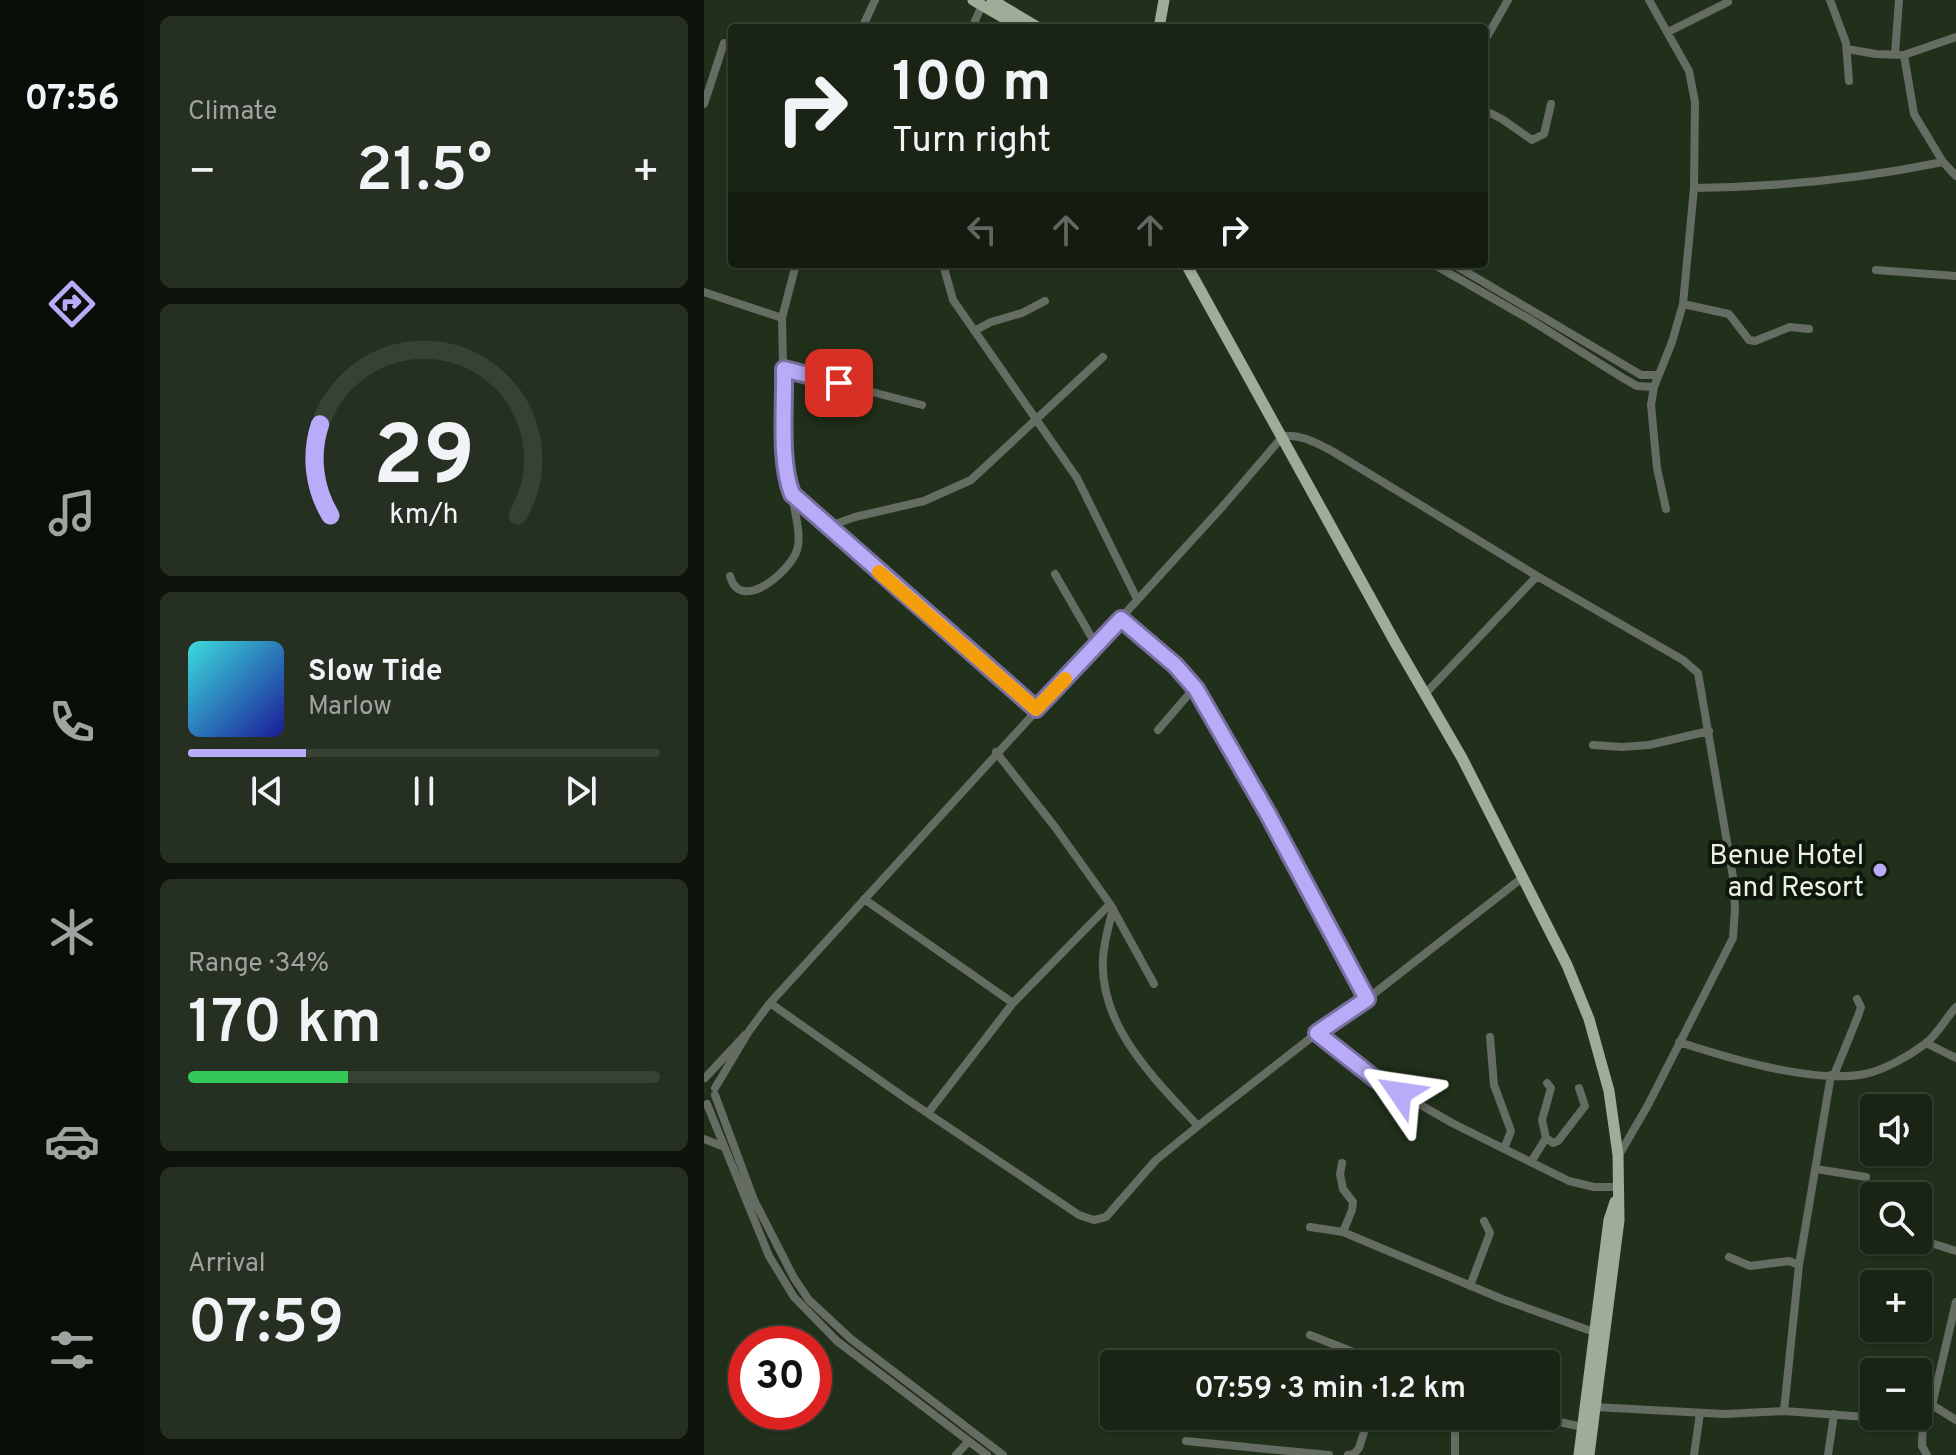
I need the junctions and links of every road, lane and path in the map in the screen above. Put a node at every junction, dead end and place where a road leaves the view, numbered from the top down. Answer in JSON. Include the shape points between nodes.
{"nodes":[{"id":1,"x":875,"y":0,"type":"edge"},
{"id":2,"x":1164,"y":0,"type":"edge"},
{"id":3,"x":1508,"y":0,"type":"edge"},
{"id":4,"x":1649,"y":0,"type":"edge"},
{"id":5,"x":1830,"y":0,"type":"edge"},
{"id":6,"x":1899,"y":0,"type":"edge"},
{"id":7,"x":982,"y":2,"type":"edge"},
{"id":8,"x":1728,"y":2,"type":"dead end"},
{"id":9,"x":864,"y":24,"type":"edge"},
{"id":10,"x":974,"y":24,"type":"edge"},
{"id":11,"x":1015,"y":24,"type":"edge"},
{"id":12,"x":1030,"y":24,"type":"edge"},
{"id":13,"x":1160,"y":24,"type":"edge"},
{"id":14,"x":1668,"y":32,"type":"junction"},
{"id":15,"x":1488,"y":35,"type":"edge"},
{"id":16,"x":1956,"y":37,"type":"edge"},
{"id":17,"x":724,"y":43,"type":"dead end"},
{"id":18,"x":1847,"y":49,"type":"junction"},
{"id":19,"x":1900,"y":54,"type":"junction"},
{"id":20,"x":1849,"y":81,"type":"dead end"},
{"id":21,"x":704,"y":104,"type":"edge"},
{"id":22,"x":1551,"y":104,"type":"dead end"},
{"id":23,"x":1488,"y":112,"type":"edge"},
{"id":24,"x":1943,"y":162,"type":"junction"},
{"id":25,"x":1956,"y":176,"type":"edge"},
{"id":26,"x":1694,"y":188,"type":"junction"},
{"id":27,"x":795,"y":268,"type":"edge"},
{"id":28,"x":944,"y":268,"type":"edge"},
{"id":29,"x":1188,"y":268,"type":"edge"},
{"id":30,"x":1440,"y":268,"type":"edge"},
{"id":31,"x":1455,"y":268,"type":"edge"},
{"id":32,"x":1461,"y":268,"type":"edge"},
{"id":33,"x":1876,"y":270,"type":"dead end"},
{"id":34,"x":1452,"y":275,"type":"junction"},
{"id":35,"x":1956,"y":276,"type":"edge"},
{"id":36,"x":704,"y":292,"type":"edge"},
{"id":37,"x":1045,"y":301,"type":"dead end"},
{"id":38,"x":1683,"y":304,"type":"junction"},
{"id":39,"x":782,"y":318,"type":"junction"},
{"id":40,"x":1548,"y":326,"type":"junction"},
{"id":41,"x":1809,"y":329,"type":"dead end"},
{"id":42,"x":974,"y":331,"type":"junction"},
{"id":43,"x":1103,"y":357,"type":"dead end"},
{"id":44,"x":784,"y":369,"type":"junction"},
{"id":45,"x":1658,"y":375,"type":"junction"},
{"id":46,"x":1654,"y":387,"type":"junction"},
{"id":47,"x":922,"y":405,"type":"dead end"},
{"id":48,"x":1036,"y":418,"type":"junction"},
{"id":49,"x":1283,"y":436,"type":"junction"},
{"id":50,"x":792,"y":494,"type":"junction"},
{"id":51,"x":1666,"y":509,"type":"dead end"},
{"id":52,"x":827,"y":527,"type":"junction"},
{"id":53,"x":1055,"y":574,"type":"dead end"},
{"id":54,"x":730,"y":576,"type":"dead end"},
{"id":55,"x":1537,"y":576,"type":"junction"},
{"id":56,"x":1137,"y":599,"type":"junction"},
{"id":57,"x":1121,"y":619,"type":"junction"},
{"id":58,"x":1096,"y":645,"type":"junction"},
{"id":59,"x":1195,"y":687,"type":"junction"},
{"id":60,"x":1425,"y":694,"type":"junction"},
{"id":61,"x":1036,"y":709,"type":"junction"},
{"id":62,"x":1158,"y":730,"type":"dead end"},
{"id":63,"x":1709,"y":731,"type":"junction"},
{"id":64,"x":1593,"y":745,"type":"dead end"},
{"id":65,"x":996,"y":752,"type":"junction"},
{"id":66,"x":1522,"y":878,"type":"junction"},
{"id":67,"x":864,"y":899,"type":"junction"},
{"id":68,"x":1112,"y":906,"type":"junction"},
{"id":69,"x":1154,"y":984,"type":"dead end"},
{"id":70,"x":1367,"y":999,"type":"junction"},
{"id":71,"x":1857,"y":999,"type":"dead end"},
{"id":72,"x":770,"y":1003,"type":"junction"},
{"id":73,"x":1013,"y":1003,"type":"junction"},
{"id":74,"x":1956,"y":1007,"type":"edge"},
{"id":75,"x":749,"y":1031,"type":"junction"},
{"id":76,"x":1317,"y":1033,"type":"junction"},
{"id":77,"x":1490,"y":1037,"type":"dead end"},
{"id":78,"x":1679,"y":1042,"type":"junction"},
{"id":79,"x":1926,"y":1043,"type":"junction"},
{"id":80,"x":1956,"y":1058,"type":"edge"},
{"id":81,"x":1832,"y":1075,"type":"junction"},
{"id":82,"x":705,"y":1078,"type":"edge"},
{"id":83,"x":1547,"y":1083,"type":"dead end"},
{"id":84,"x":1579,"y":1088,"type":"dead end"},
{"id":85,"x":715,"y":1091,"type":"junction"},
{"id":86,"x":705,"y":1105,"type":"edge"},
{"id":87,"x":928,"y":1113,"type":"junction"},
{"id":88,"x":1198,"y":1126,"type":"junction"},
{"id":89,"x":1546,"y":1138,"type":"junction"},
{"id":90,"x":704,"y":1139,"type":"edge"},
{"id":91,"x":723,"y":1146,"type":"junction"},
{"id":92,"x":1504,"y":1149,"type":"junction"},
{"id":93,"x":1618,"y":1155,"type":"junction"},
{"id":94,"x":1531,"y":1162,"type":"junction"},
{"id":95,"x":1342,"y":1163,"type":"dead end"},
{"id":96,"x":1816,"y":1169,"type":"junction"},
{"id":97,"x":1866,"y":1177,"type":"dead end"},
{"id":98,"x":1617,"y":1192,"type":"junction"},
{"id":99,"x":1484,"y":1221,"type":"dead end"},
{"id":100,"x":1310,"y":1227,"type":"dead end"},
{"id":101,"x":1343,"y":1232,"type":"junction"},
{"id":102,"x":1932,"y":1243,"type":"edge"},
{"id":103,"x":1956,"y":1251,"type":"edge"},
{"id":104,"x":1729,"y":1257,"type":"dead end"},
{"id":105,"x":1799,"y":1265,"type":"junction"},
{"id":106,"x":1470,"y":1286,"type":"junction"},
{"id":107,"x":1956,"y":1304,"type":"edge"},
{"id":108,"x":1594,"y":1332,"type":"junction"},
{"id":109,"x":1310,"y":1335,"type":"dead end"},
{"id":110,"x":1348,"y":1350,"type":"edge"},
{"id":111,"x":1592,"y":1403,"type":"junction"},
{"id":112,"x":1932,"y":1405,"type":"joint"},
{"id":113,"x":1784,"y":1411,"type":"junction"},
{"id":114,"x":1700,"y":1413,"type":"junction"},
{"id":115,"x":1834,"y":1414,"type":"junction"},
{"id":116,"x":1860,"y":1416,"type":"edge"},
{"id":117,"x":1956,"y":1420,"type":"edge"},
{"id":118,"x":1560,"y":1422,"type":"edge"},
{"id":119,"x":1582,"y":1427,"type":"junction"},
{"id":120,"x":1365,"y":1430,"type":"edge"},
{"id":121,"x":1455,"y":1430,"type":"edge"},
{"id":122,"x":1923,"y":1430,"type":"edge"},
{"id":123,"x":1186,"y":1441,"type":"dead end"},
{"id":124,"x":968,"y":1442,"type":"junction"},
{"id":125,"x":956,"y":1455,"type":"edge"},
{"id":126,"x":987,"y":1455,"type":"edge"},
{"id":127,"x":1003,"y":1455,"type":"edge"},
{"id":128,"x":1329,"y":1455,"type":"edge"},
{"id":129,"x":1348,"y":1455,"type":"edge"},
{"id":130,"x":1455,"y":1455,"type":"edge"},
{"id":131,"x":1579,"y":1455,"type":"edge"},
{"id":132,"x":1589,"y":1455,"type":"edge"},
{"id":133,"x":1694,"y":1455,"type":"edge"},
{"id":134,"x":1828,"y":1455,"type":"edge"},
{"id":135,"x":1927,"y":1455,"type":"edge"}],
"edges":[{"from":1,"to":9,"type":"street"},
{"from":2,"to":13,"type":"main road"},
{"from":3,"to":15,"type":"street"},
{"from":4,"to":14,"type":"street"},
{"from":5,"to":18,"type":"street"},
{"from":6,"to":19,"type":"street"},
{"from":7,"to":10,"type":"street"},
{"from":7,"to":11,"type":"main road"},
{"from":7,"to":12,"type":"main road"},
{"from":8,"to":14,"type":"street"},
{"from":14,"to":26,"type":"street","via":[[1694,92]]},
{"from":16,"to":19,"type":"street"},
{"from":17,"to":21,"type":"street"},
{"from":18,"to":19,"type":"street"},
{"from":18,"to":20,"type":"street"},
{"from":19,"to":24,"type":"street","via":[[1914,114]]},
{"from":22,"to":23,"type":"street","via":[[1544,134],[1532,140]]},
{"from":24,"to":25,"type":"street"},
{"from":24,"to":26,"type":"street","via":[[1807,183]]},
{"from":26,"to":38,"type":"street"},
{"from":27,"to":39,"type":"street"},
{"from":28,"to":42,"type":"street","via":[[953,300]]},
{"from":29,"to":49,"type":"main road"},
{"from":30,"to":34,"type":"street"},
{"from":31,"to":34,"type":"street"},
{"from":32,"to":40,"type":"street"},
{"from":33,"to":35,"type":"street"},
{"from":34,"to":40,"type":"street"},
{"from":36,"to":39,"type":"street"},
{"from":37,"to":42,"type":"street"},
{"from":38,"to":41,"type":"street","via":[[1729,314],[1749,340],[1790,327]]},
{"from":38,"to":45,"type":"street"},
{"from":39,"to":44,"type":"street"},
{"from":40,"to":45,"type":"street","via":[[1641,375]]},
{"from":40,"to":46,"type":"street","via":[[1637,386]]},
{"from":42,"to":48,"type":"street"},
{"from":43,"to":48,"type":"street"},
{"from":44,"to":47,"type":"street"},
{"from":44,"to":50,"type":"street","via":[[785,458]]},
{"from":45,"to":46,"type":"street"},
{"from":46,"to":51,"type":"street","via":[[1655,452]]},
{"from":48,"to":52,"type":"street","via":[[957,488]]},
{"from":48,"to":56,"type":"street","via":[[1077,478]]},
{"from":49,"to":55,"type":"street","via":[[1304,438],[1332,451]]},
{"from":49,"to":56,"type":"street"},
{"from":49,"to":60,"type":"main road"},
{"from":50,"to":52,"type":"street"},
{"from":50,"to":54,"type":"street","via":[[798,545],[791,563],[770,584],[748,591],[733,587]]},
{"from":52,"to":61,"type":"street"},
{"from":53,"to":58,"type":"street"},
{"from":55,"to":60,"type":"street"},
{"from":55,"to":63,"type":"street","via":[[1688,664],[1699,678]]},
{"from":56,"to":57,"type":"street"},
{"from":57,"to":58,"type":"street"},
{"from":57,"to":59,"type":"street"},
{"from":58,"to":61,"type":"street"},
{"from":59,"to":62,"type":"street"},
{"from":59,"to":70,"type":"street"},
{"from":60,"to":66,"type":"main road"},
{"from":61,"to":65,"type":"street"},
{"from":63,"to":64,"type":"street","via":[[1649,745]]},
{"from":63,"to":78,"type":"street","via":[[1733,877],[1734,928]]},
{"from":65,"to":67,"type":"street"},
{"from":65,"to":68,"type":"street"},
{"from":66,"to":70,"type":"street"},
{"from":66,"to":93,"type":"main road","via":[[1589,1019],[1609,1091]]},
{"from":67,"to":72,"type":"street"},
{"from":67,"to":73,"type":"street"},
{"from":68,"to":69,"type":"street"},
{"from":68,"to":73,"type":"street"},
{"from":68,"to":88,"type":"street","via":[[1103,957],[1111,1012],[1162,1086]]},
{"from":70,"to":76,"type":"street"},
{"from":71,"to":81,"type":"street","via":[[1861,1007]]},
{"from":72,"to":75,"type":"street"},
{"from":72,"to":87,"type":"street"},
{"from":73,"to":87,"type":"street"},
{"from":74,"to":79,"type":"street"},
{"from":75,"to":82,"type":"street"},
{"from":75,"to":85,"type":"street"},
{"from":76,"to":88,"type":"street"},
{"from":76,"to":92,"type":"street","via":[[1374,1078]]},
{"from":77,"to":92,"type":"street","via":[[1494,1085],[1511,1131]]},
{"from":78,"to":81,"type":"street","via":[[1782,1070]]},
{"from":78,"to":93,"type":"street"},
{"from":79,"to":80,"type":"street"},
{"from":79,"to":81,"type":"street","via":[[1877,1070]]},
{"from":81,"to":96,"type":"street"},
{"from":82,"to":85,"type":"street"},
{"from":83,"to":89,"type":"street","via":[[1551,1088],[1542,1120]]},
{"from":84,"to":89,"type":"street","via":[[1585,1106],[1558,1141]]},
{"from":85,"to":86,"type":"street"},
{"from":85,"to":127,"type":"street","via":[[754,1200],[809,1300],[851,1339]]},
{"from":86,"to":91,"type":"street"},
{"from":87,"to":88,"type":"street","via":[[1094,1220],[1106,1217],[1156,1160]]},
{"from":89,"to":94,"type":"street"},
{"from":90,"to":91,"type":"street"},
{"from":91,"to":124,"type":"street","via":[[769,1256],[794,1297],[837,1341]]},
{"from":92,"to":94,"type":"street"},
{"from":93,"to":98,"type":"main road"},
{"from":94,"to":98,"type":"street","via":[[1569,1181]]},
{"from":95,"to":101,"type":"street","via":[[1343,1189],[1353,1202]]},
{"from":96,"to":97,"type":"street"},
{"from":96,"to":105,"type":"street"},
{"from":98,"to":108,"type":"main road"},
{"from":98,"to":111,"type":"main road","via":[[1619,1220]]},
{"from":99,"to":106,"type":"street","via":[[1490,1233]]},
{"from":100,"to":101,"type":"street"},
{"from":101,"to":106,"type":"street"},
{"from":102,"to":103,"type":"street"},
{"from":104,"to":105,"type":"street","via":[[1750,1266],[1782,1261]]},
{"from":105,"to":113,"type":"street"},
{"from":106,"to":108,"type":"street"},
{"from":107,"to":112,"type":"street"},
{"from":108,"to":111,"type":"main road"},
{"from":109,"to":110,"type":"street"},
{"from":111,"to":114,"type":"street"},
{"from":111,"to":119,"type":"main road"},
{"from":111,"to":132,"type":"main road"},
{"from":112,"to":117,"type":"street"},
{"from":113,"to":114,"type":"street"},
{"from":113,"to":115,"type":"street"},
{"from":114,"to":133,"type":"street"},
{"from":115,"to":116,"type":"street"},
{"from":115,"to":134,"type":"street"},
{"from":118,"to":119,"type":"street"},
{"from":119,"to":131,"type":"main road"},
{"from":120,"to":129,"type":"street","via":[[1359,1448]]},
{"from":121,"to":130,"type":"street"},
{"from":122,"to":135,"type":"street"},
{"from":123,"to":128,"type":"street"},
{"from":124,"to":125,"type":"street"},
{"from":124,"to":126,"type":"street"}]}
